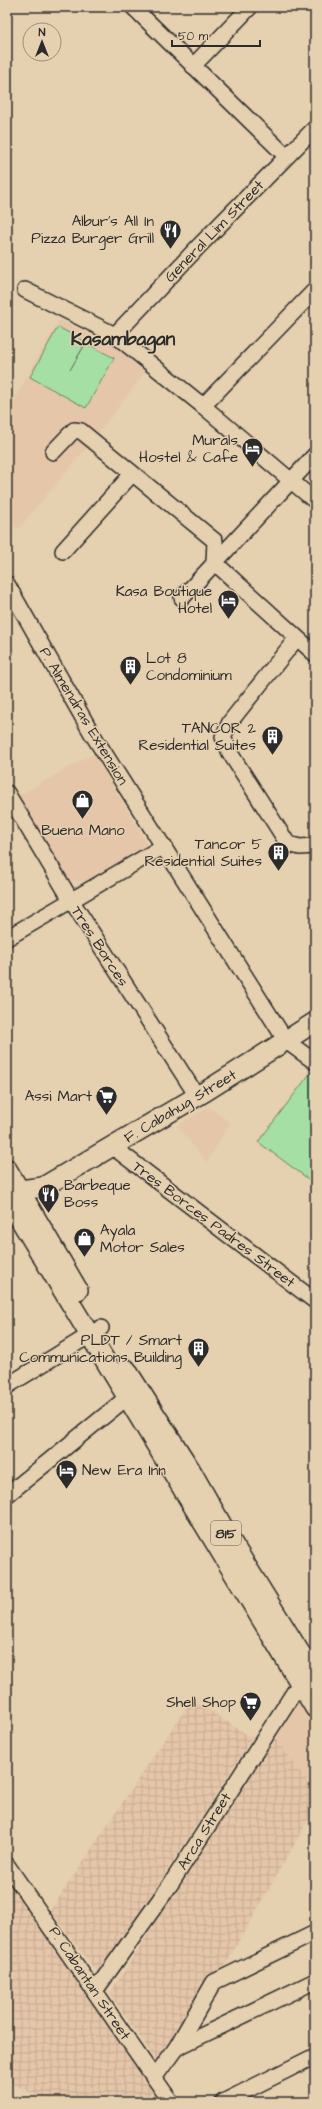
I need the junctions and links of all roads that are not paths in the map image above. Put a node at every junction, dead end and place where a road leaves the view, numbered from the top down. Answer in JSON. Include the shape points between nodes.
{"nodes":[{"id":1,"x":133,"y":7,"type":"edge"},
{"id":2,"x":250,"y":7,"type":"edge"},
{"id":3,"x":193,"y":66,"type":"junction"},
{"id":4,"x":315,"y":128,"type":"edge"},
{"id":5,"x":286,"y":156,"type":"junction"},
{"id":6,"x":25,"y":290,"type":"dead end"},
{"id":7,"x":315,"y":290,"type":"edge"},
{"id":8,"x":115,"y":335,"type":"junction"},
{"id":9,"x":203,"y":406,"type":"junction"},
{"id":10,"x":53,"y":452,"type":"dead end"},
{"id":11,"x":315,"y":455,"type":"edge"},
{"id":12,"x":132,"y":474,"type":"junction"},
{"id":13,"x":291,"y":480,"type":"junction"},
{"id":14,"x":315,"y":501,"type":"edge"},
{"id":15,"x":63,"y":551,"type":"dead end"},
{"id":16,"x":214,"y":562,"type":"junction"},
{"id":17,"x":7,"y":584,"type":"edge"},
{"id":18,"x":182,"y":598,"type":"dead end"},
{"id":19,"x":296,"y":638,"type":"junction"},
{"id":20,"x":315,"y":654,"type":"edge"},
{"id":21,"x":7,"y":793,"type":"edge"},
{"id":22,"x":164,"y":846,"type":"junction"},
{"id":23,"x":315,"y":846,"type":"edge"},
{"id":24,"x":71,"y":900,"type":"junction"},
{"id":25,"x":7,"y":938,"type":"edge"},
{"id":26,"x":315,"y":1022,"type":"edge"},
{"id":27,"x":286,"y":1041,"type":"junction"},
{"id":28,"x":315,"y":1062,"type":"edge"},
{"id":29,"x":197,"y":1096,"type":"junction"},
{"id":30,"x":113,"y":1147,"type":"junction"},
{"id":31,"x":7,"y":1169,"type":"edge"},
{"id":32,"x":43,"y":1187,"type":"junction"},
{"id":33,"x":10,"y":1196,"type":"edge"},
{"id":34,"x":18,"y":1215,"type":"edge"},
{"id":35,"x":315,"y":1301,"type":"edge"},
{"id":36,"x":95,"y":1331,"type":"junction"},
{"id":37,"x":7,"y":1386,"type":"edge"},
{"id":38,"x":133,"y":1393,"type":"junction"},
{"id":39,"x":7,"y":1495,"type":"edge"},
{"id":40,"x":308,"y":1676,"type":"edge"},
{"id":41,"x":315,"y":1708,"type":"edge"},
{"id":42,"x":7,"y":1865,"type":"edge"},
{"id":43,"x":315,"y":1933,"type":"edge"},
{"id":44,"x":315,"y":1981,"type":"edge"},
{"id":45,"x":96,"y":1991,"type":"junction"},
{"id":46,"x":176,"y":2048,"type":"junction"},
{"id":47,"x":315,"y":2056,"type":"edge"},
{"id":48,"x":154,"y":2078,"type":"junction"},
{"id":49,"x":171,"y":2102,"type":"edge"},
{"id":50,"x":223,"y":2102,"type":"edge"}],
"edges":[{"from":1,"to":3,"type":"street"},
{"from":2,"to":3,"type":"street"},
{"from":3,"to":5,"type":"street"},
{"from":4,"to":5,"type":"street","name":"General Lim Street"},
{"from":5,"to":8,"type":"street","name":"General Lim Street"},
{"from":6,"to":8,"type":"street"},
{"from":7,"to":9,"type":"street"},
{"from":8,"to":9,"type":"street"},
{"from":9,"to":13,"type":"street"},
{"from":10,"to":12,"type":"street","via":[[74,430],[81,431]]},
{"from":11,"to":13,"type":"street"},
{"from":12,"to":15,"type":"street"},
{"from":12,"to":16,"type":"street","via":[[215,541]]},
{"from":13,"to":14,"type":"street"},
{"from":13,"to":16,"type":"street"},
{"from":16,"to":18,"type":"street"},
{"from":16,"to":19,"type":"street"},
{"from":17,"to":22,"type":"street","name":"P. Almendras Extension","via":[[80,714]]},
{"from":19,"to":20,"type":"street"},
{"from":19,"to":23,"type":"street","via":[[230,722],[223,737],[230,753],[288,844],[300,847]]},
{"from":21,"to":24,"type":"street","name":"Tres Borces"},
{"from":22,"to":24,"type":"street"},
{"from":22,"to":27,"type":"street","name":"P. Almendras Extension"},
{"from":24,"to":25,"type":"street"},
{"from":24,"to":29,"type":"street","name":"Tres Borces"},
{"from":26,"to":27,"type":"main road","name":"F. Cabahug Street"},
{"from":27,"to":28,"type":"street"},
{"from":27,"to":29,"type":"main road","name":"F. Cabahug Street"},
{"from":29,"to":30,"type":"main road","name":"F. Cabahug Street"},
{"from":30,"to":32,"type":"main road","name":"F. Cabahug Street"},
{"from":30,"to":35,"type":"street","name":"Tres Borces Padres Street"},
{"from":31,"to":33,"type":"main road","number":"815"},
{"from":32,"to":33,"type":"main road","name":"F. Cabahug Street"},
{"from":32,"to":34,"type":"main road","name":"F. Cabahug Street"},
{"from":33,"to":34,"type":"main road","number":"815"},
{"from":34,"to":36,"type":"main road","number":"815"},
{"from":36,"to":37,"type":"street"},
{"from":36,"to":38,"type":"main road","number":"815"},
{"from":38,"to":39,"type":"street"},
{"from":38,"to":40,"type":"main road","number":"815","via":[[190,1469]]},
{"from":40,"to":41,"type":"main road","number":"815"},
{"from":40,"to":45,"type":"street","name":"Arca Street","via":[[170,1885]]},
{"from":42,"to":45,"type":"street","name":"P. Cabantan Street"},
{"from":43,"to":46,"type":"street","via":[[214,1982]]},
{"from":44,"to":46,"type":"street"},
{"from":45,"to":48,"type":"street","name":"P. Cabantan Street"},
{"from":46,"to":48,"type":"street"},
{"from":47,"to":50,"type":"street"},
{"from":48,"to":49,"type":"street","name":"P. Cabantan Street"}]}
